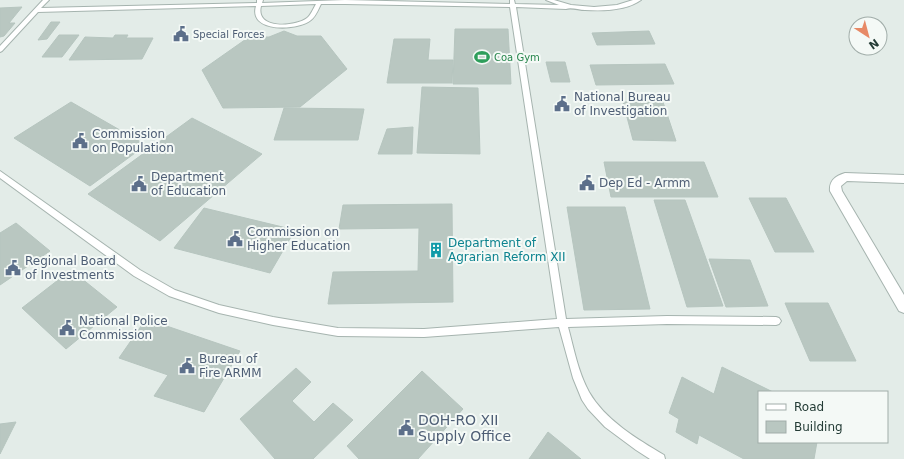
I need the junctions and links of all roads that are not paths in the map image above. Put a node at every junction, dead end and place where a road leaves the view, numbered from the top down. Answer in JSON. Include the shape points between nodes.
{"nodes":[{"id":1,"x":46,"y":0,"type":"edge"},
{"id":2,"x":549,"y":0,"type":"edge"},
{"id":3,"x":638,"y":0,"type":"edge"},
{"id":4,"x":345,"y":1,"type":"edge"},
{"id":5,"x":259,"y":2,"type":"edge"},
{"id":6,"x":512,"y":2,"type":"edge"},
{"id":7,"x":319,"y":3,"type":"junction"},
{"id":8,"x":566,"y":7,"type":"junction"},
{"id":9,"x":38,"y":10,"type":"junction"},
{"id":10,"x":0,"y":50,"type":"edge"},
{"id":11,"x":0,"y":174,"type":"edge"},
{"id":12,"x":904,"y":179,"type":"edge"},
{"id":13,"x":904,"y":307,"type":"edge"},
{"id":14,"x":776,"y":321,"type":"dead end"},
{"id":15,"x":562,"y":323,"type":"junction"},
{"id":16,"x":660,"y":459,"type":"edge"}],
"edges":[{"from":1,"to":9,"type":"lane"},
{"from":2,"to":8,"type":"lane"},
{"from":3,"to":8,"type":"lane","via":[[609,8]]},
{"from":4,"to":6,"type":"lane"},
{"from":4,"to":7,"type":"lane"},
{"from":5,"to":7,"type":"lane"},
{"from":5,"to":7,"type":"lane","via":[[258,18],[263,23],[272,25],[300,24],[309,20]]},
{"from":5,"to":9,"type":"lane"},
{"from":6,"to":8,"type":"lane"},
{"from":6,"to":15,"type":"lane"},
{"from":9,"to":10,"type":"lane"},
{"from":11,"to":15,"type":"lane","via":[[137,273],[172,293],[219,309],[338,332],[424,334]]},
{"from":12,"to":13,"type":"street","via":[[845,177],[835,184],[839,197]]},
{"from":14,"to":15,"type":"lane","via":[[667,320]]},
{"from":15,"to":16,"type":"lane","via":[[575,370],[586,396],[609,422]]}]}
